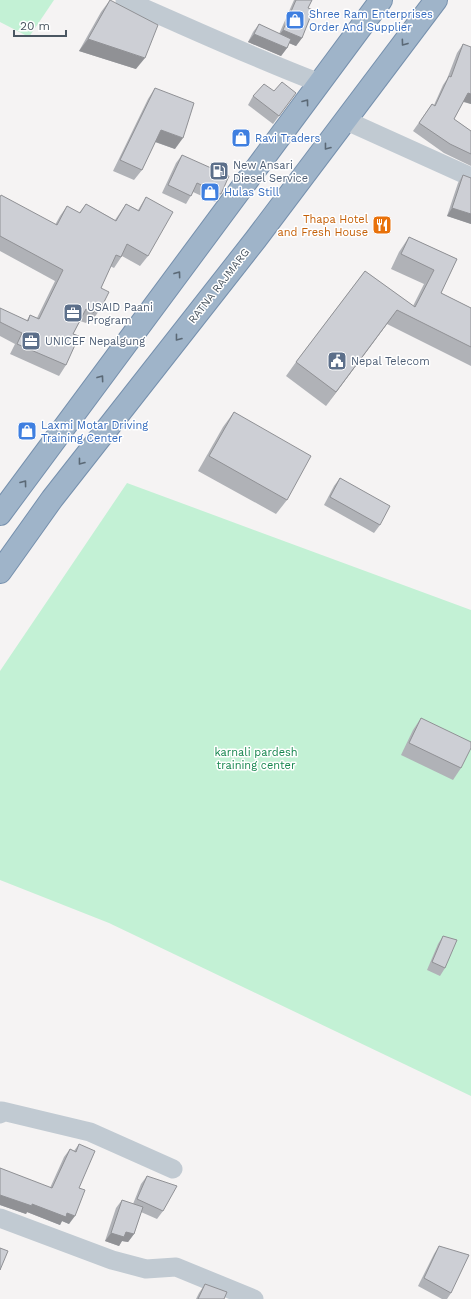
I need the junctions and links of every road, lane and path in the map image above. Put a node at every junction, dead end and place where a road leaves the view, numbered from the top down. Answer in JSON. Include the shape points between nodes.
{"nodes":[{"id":1,"x":125,"y":0,"type":"edge"},
{"id":2,"x":381,"y":0,"type":"edge"},
{"id":3,"x":436,"y":0,"type":"edge"},
{"id":4,"x":320,"y":83,"type":"junction"},
{"id":5,"x":347,"y":121,"type":"junction"},
{"id":6,"x":471,"y":176,"type":"edge"},
{"id":7,"x":0,"y":514,"type":"edge"},
{"id":8,"x":0,"y":572,"type":"edge"},
{"id":9,"x":0,"y":1114,"type":"edge"},
{"id":10,"x":173,"y":1168,"type":"dead end"},
{"id":11,"x":0,"y":1218,"type":"edge"},
{"id":12,"x":254,"y":1299,"type":"edge"}],
"edges":[{"from":1,"to":4,"type":"street"},
{"from":2,"to":4,"type":"highway"},
{"from":3,"to":5,"type":"highway","name":"RATNA RAJMARG","one_way":true},
{"from":7,"to":4,"type":"highway","one_way":true},
{"from":5,"to":6,"type":"street"},
{"from":5,"to":8,"type":"highway","name":"RATNA RAJMARG","one_way":true,"via":[[52,499]]},
{"from":9,"to":10,"type":"street","via":[[2,1111],[90,1132]]},
{"from":11,"to":12,"type":"street","via":[[112,1260],[146,1269],[176,1267]]}]}
